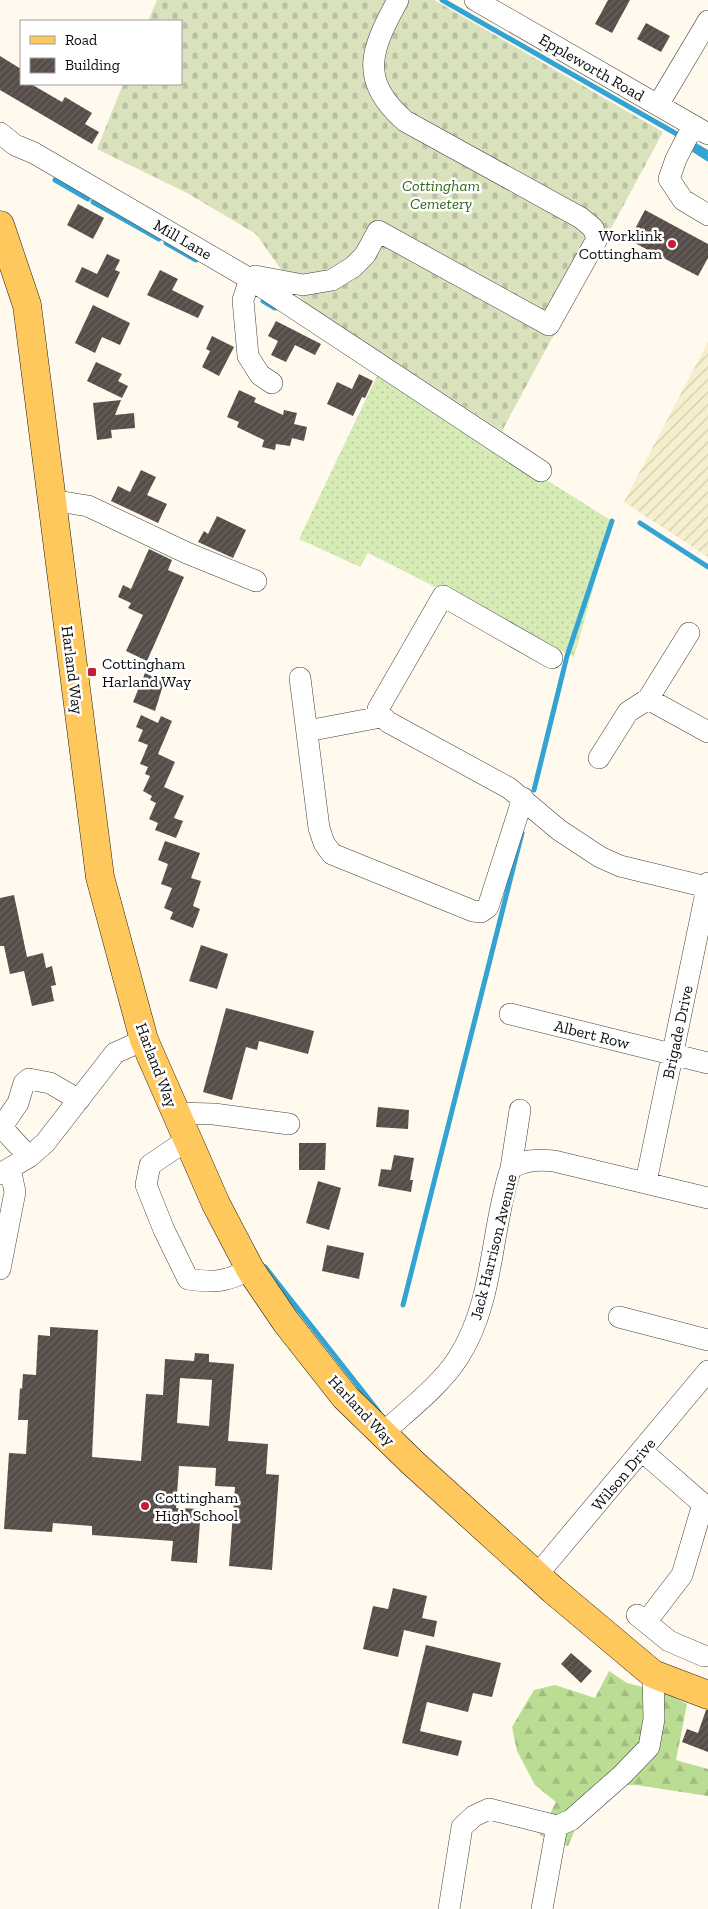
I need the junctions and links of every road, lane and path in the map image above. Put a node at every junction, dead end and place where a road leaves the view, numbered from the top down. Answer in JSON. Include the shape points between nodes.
{"nodes":[{"id":1,"x":398,"y":0,"type":"edge"},
{"id":2,"x":476,"y":0,"type":"edge"},
{"id":3,"x":708,"y":21,"type":"edge"},
{"id":4,"x":658,"y":105,"type":"junction"},
{"id":5,"x":701,"y":130,"type":"edge"},
{"id":6,"x":5,"y":142,"type":"edge"},
{"id":7,"x":708,"y":214,"type":"edge"},
{"id":8,"x":0,"y":225,"type":"edge"},
{"id":9,"x":250,"y":279,"type":"junction"},
{"id":10,"x":272,"y":383,"type":"dead end"},
{"id":11,"x":541,"y":471,"type":"dead end"},
{"id":12,"x":52,"y":500,"type":"junction"},
{"id":13,"x":256,"y":581,"type":"dead end"},
{"id":14,"x":688,"y":632,"type":"dead end"},
{"id":15,"x":552,"y":658,"type":"dead end"},
{"id":16,"x":300,"y":678,"type":"dead end"},
{"id":17,"x":648,"y":699,"type":"junction"},
{"id":18,"x":382,"y":717,"type":"junction"},
{"id":19,"x":307,"y":731,"type":"junction"},
{"id":20,"x":708,"y":732,"type":"edge"},
{"id":21,"x":599,"y":758,"type":"dead end"},
{"id":22,"x":523,"y":798,"type":"junction"},
{"id":23,"x":708,"y":885,"type":"edge"},
{"id":24,"x":704,"y":922,"type":"edge"},
{"id":25,"x":510,"y":1014,"type":"dead end"},
{"id":26,"x":144,"y":1040,"type":"junction"},
{"id":27,"x":673,"y":1055,"type":"junction"},
{"id":28,"x":708,"y":1063,"type":"edge"},
{"id":29,"x":79,"y":1100,"type":"junction"},
{"id":30,"x":520,"y":1110,"type":"dead end"},
{"id":31,"x":176,"y":1113,"type":"junction"},
{"id":32,"x":289,"y":1124,"type":"dead end"},
{"id":33,"x":186,"y":1140,"type":"junction"},
{"id":34,"x":29,"y":1157,"type":"junction"},
{"id":35,"x":511,"y":1168,"type":"junction"},
{"id":36,"x":5,"y":1171,"type":"edge"},
{"id":37,"x":646,"y":1182,"type":"junction"},
{"id":38,"x":708,"y":1198,"type":"edge"},
{"id":39,"x":250,"y":1268,"type":"junction"},
{"id":40,"x":0,"y":1269,"type":"edge"},
{"id":41,"x":619,"y":1317,"type":"dead end"},
{"id":42,"x":708,"y":1340,"type":"edge"},
{"id":43,"x":708,"y":1371,"type":"edge"},
{"id":44,"x":383,"y":1433,"type":"junction"},
{"id":45,"x":642,"y":1451,"type":"junction"},
{"id":46,"x":705,"y":1505,"type":"edge"},
{"id":47,"x":537,"y":1575,"type":"junction"},
{"id":48,"x":704,"y":1656,"type":"dead end"},
{"id":49,"x":653,"y":1674,"type":"junction"},
{"id":50,"x":708,"y":1695,"type":"edge"},
{"id":51,"x":557,"y":1826,"type":"junction"},
{"id":52,"x":544,"y":1908,"type":"edge"},
{"id":53,"x":449,"y":1909,"type":"edge"}],
"edges":[{"from":1,"to":9,"type":"street","via":[[380,32],[373,66],[376,80],[393,111],[404,121],[581,218],[593,228],[597,239],[549,325],[378,231],[365,255],[332,280],[303,285],[255,276]]},
{"from":2,"to":4,"type":"street","name":"Eppleworth Road"},
{"from":3,"to":4,"type":"street"},
{"from":4,"to":5,"type":"street","name":"Eppleworth Road"},
{"from":5,"to":7,"type":"street","via":[[676,159],[669,179],[683,200]]},
{"from":6,"to":9,"type":"street","name":"Mill Lane","via":[[34,153]]},
{"from":8,"to":12,"type":"main road","name":"Harland Way","via":[[27,306]]},
{"from":9,"to":10,"type":"street","via":[[243,300],[248,356],[260,375]]},
{"from":9,"to":11,"type":"street","name":"Mill Lane"},
{"from":12,"to":13,"type":"street","via":[[88,506]]},
{"from":12,"to":26,"type":"main road","name":"Harland Way","via":[[100,877]]},
{"from":14,"to":17,"type":"street"},
{"from":15,"to":18,"type":"street","via":[[443,596],[378,709]]},
{"from":16,"to":19,"type":"street"},
{"from":17,"to":20,"type":"street"},
{"from":17,"to":21,"type":"street","via":[[628,712]]},
{"from":18,"to":19,"type":"street"},
{"from":18,"to":22,"type":"street"},
{"from":19,"to":22,"type":"street","via":[[319,828],[332,854],[473,912],[488,908]]},
{"from":22,"to":23,"type":"street","via":[[559,830],[600,857],[628,868]]},
{"from":23,"to":24,"type":"street","name":"Brigade Drive"},
{"from":24,"to":27,"type":"street","name":"Brigade Drive"},
{"from":25,"to":27,"type":"street","name":"Albert Row"},
{"from":26,"to":29,"type":"street","via":[[115,1053]]},
{"from":26,"to":31,"type":"main road","name":"Harland Way"},
{"from":27,"to":28,"type":"street","name":"Albert Row"},
{"from":27,"to":37,"type":"street","name":"Brigade Drive"},
{"from":29,"to":34,"type":"street","via":[[45,1143]]},
{"from":29,"to":34,"type":"street","via":[[50,1083],[29,1079],[24,1083],[22,1097],[3,1125]]},
{"from":30,"to":35,"type":"street"},
{"from":31,"to":32,"type":"street","via":[[214,1114]]},
{"from":31,"to":33,"type":"main road","name":"Harland Way"},
{"from":33,"to":39,"type":"main road","name":"Harland Way"},
{"from":33,"to":39,"type":"street","via":[[150,1165],[146,1185],[188,1279],[209,1282],[232,1279]]},
{"from":34,"to":36,"type":"street"},
{"from":35,"to":37,"type":"street","name":"Jack Harrison Avenue","via":[[540,1159]]},
{"from":35,"to":44,"type":"street","name":"Jack Harrison Avenue","via":[[486,1288],[466,1346],[450,1369]]},
{"from":36,"to":40,"type":"street","via":[[15,1184],[15,1192]]},
{"from":37,"to":38,"type":"street","name":"Jack Harrison Avenue"},
{"from":39,"to":44,"type":"main road","name":"Harland Way","via":[[286,1322],[345,1397]]},
{"from":41,"to":42,"type":"street"},
{"from":43,"to":45,"type":"street","name":"Wilson Drive"},
{"from":44,"to":47,"type":"main road","name":"Harland Way"},
{"from":45,"to":46,"type":"street"},
{"from":45,"to":47,"type":"street","name":"Wilson Drive"},
{"from":46,"to":48,"type":"street","via":[[682,1574],[642,1619],[669,1641]]},
{"from":47,"to":49,"type":"main road","name":"Harland Way"},
{"from":49,"to":50,"type":"main road","name":"Harland Way"},
{"from":49,"to":51,"type":"street","via":[[654,1719],[649,1747],[570,1820]]},
{"from":51,"to":52,"type":"street"},
{"from":51,"to":53,"type":"street","via":[[489,1809],[474,1816],[462,1828]]}]}
